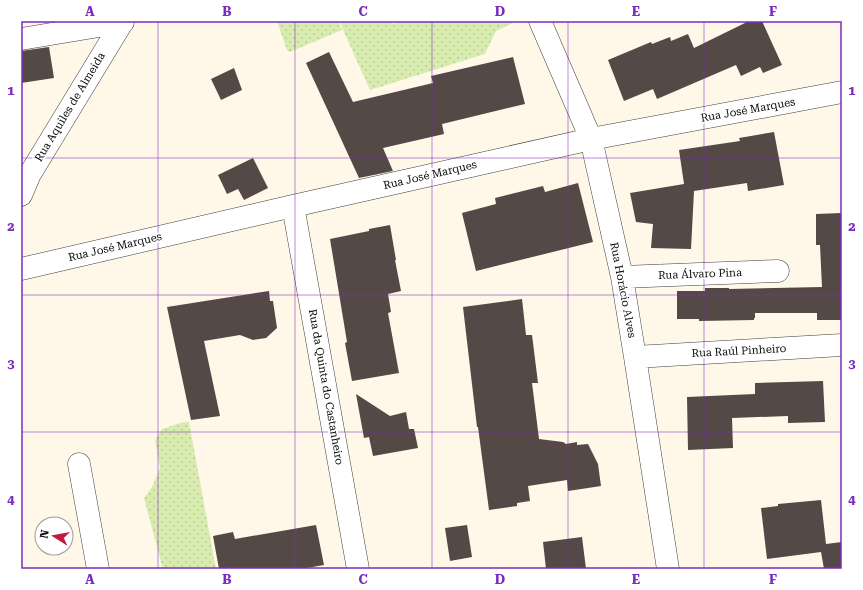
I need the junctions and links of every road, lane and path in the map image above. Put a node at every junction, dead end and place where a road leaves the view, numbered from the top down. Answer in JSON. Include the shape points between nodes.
{"nodes":[{"id":1,"x":123,"y":21,"type":"edge"},
{"id":2,"x":540,"y":21,"type":"edge"},
{"id":3,"x":21,"y":39,"type":"edge"},
{"id":4,"x":842,"y":92,"type":"edge"},
{"id":5,"x":591,"y":139,"type":"junction"},
{"id":6,"x":21,"y":195,"type":"edge"},
{"id":7,"x":293,"y":206,"type":"junction"},
{"id":8,"x":21,"y":269,"type":"edge"},
{"id":9,"x":778,"y":270,"type":"dead end"},
{"id":10,"x":622,"y":276,"type":"junction"},
{"id":11,"x":842,"y":345,"type":"edge"},
{"id":12,"x":636,"y":357,"type":"junction"},
{"id":13,"x":79,"y":464,"type":"dead end"},
{"id":14,"x":98,"y":569,"type":"edge"},
{"id":15,"x":358,"y":569,"type":"edge"},
{"id":16,"x":668,"y":569,"type":"edge"}],
"edges":[{"from":1,"to":3,"type":"street"},
{"from":1,"to":6,"type":"street","name":"Rua Aquiles de Almeida","via":[[30,174]]},
{"from":2,"to":5,"type":"street","name":"Rua Horácio Alves"},
{"from":4,"to":5,"type":"street","name":"Rua José Marques"},
{"from":5,"to":7,"type":"street","name":"Rua José Marques"},
{"from":5,"to":10,"type":"street","name":"Rua Horácio Alves"},
{"from":7,"to":8,"type":"street","name":"Rua José Marques"},
{"from":7,"to":15,"type":"street","name":"Rua da Quinta do Castanheiro"},
{"from":9,"to":10,"type":"street","name":"Rua Álvaro Pina"},
{"from":10,"to":12,"type":"street","name":"Rua Horácio Alves"},
{"from":11,"to":12,"type":"street","name":"Rua Raúl Pinheiro"},
{"from":12,"to":16,"type":"street","name":"Rua Horácio Alves"},
{"from":13,"to":14,"type":"street"}]}
